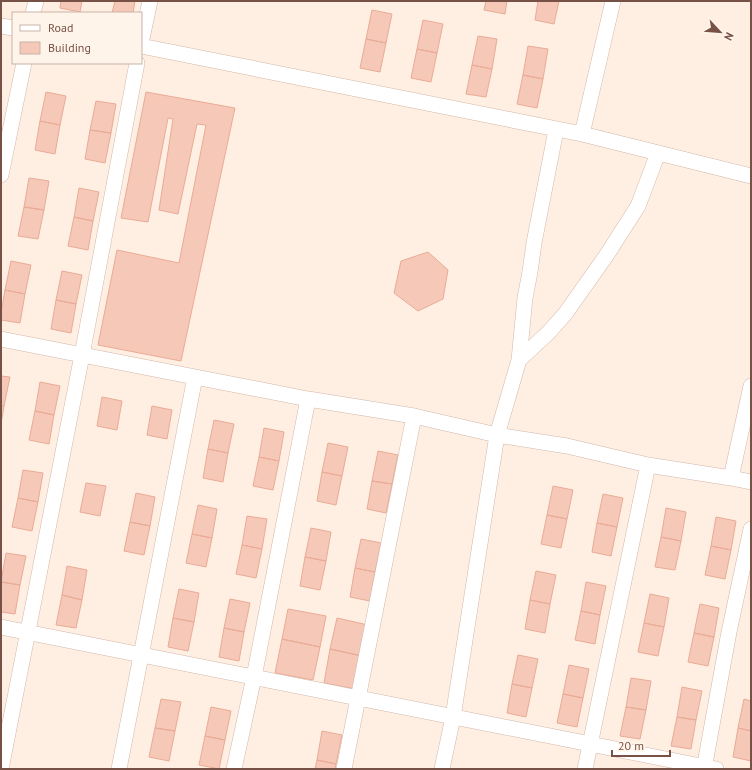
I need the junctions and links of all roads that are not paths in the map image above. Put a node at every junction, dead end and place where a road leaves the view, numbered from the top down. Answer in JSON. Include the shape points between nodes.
{"nodes":[{"id":1,"x":36,"y":1,"type":"edge"},
{"id":2,"x":150,"y":1,"type":"edge"},
{"id":3,"x":612,"y":1,"type":"edge"},
{"id":4,"x":33,"y":12,"type":"edge"},
{"id":5,"x":1,"y":26,"type":"edge"},
{"id":6,"x":12,"y":28,"type":"edge"},
{"id":7,"x":142,"y":40,"type":"edge"},
{"id":8,"x":142,"y":45,"type":"edge"},
{"id":9,"x":24,"y":64,"type":"edge"},
{"id":10,"x":137,"y":64,"type":"edge"},
{"id":11,"x":556,"y":130,"type":"junction"},
{"id":12,"x":582,"y":134,"type":"junction"},
{"id":13,"x":658,"y":153,"type":"junction"},
{"id":14,"x":1,"y":175,"type":"edge"},
{"id":15,"x":751,"y":176,"type":"edge"},
{"id":16,"x":1,"y":339,"type":"edge"},
{"id":17,"x":82,"y":354,"type":"junction"},
{"id":18,"x":519,"y":360,"type":"junction"},
{"id":19,"x":195,"y":377,"type":"junction"},
{"id":20,"x":751,"y":386,"type":"edge"},
{"id":21,"x":308,"y":399,"type":"junction"},
{"id":22,"x":414,"y":416,"type":"junction"},
{"id":23,"x":497,"y":434,"type":"junction"},
{"id":24,"x":648,"y":465,"type":"junction"},
{"id":25,"x":731,"y":478,"type":"junction"},
{"id":26,"x":751,"y":482,"type":"edge"},
{"id":27,"x":751,"y":529,"type":"edge"},
{"id":28,"x":1,"y":627,"type":"edge"},
{"id":29,"x":28,"y":632,"type":"junction"},
{"id":30,"x":142,"y":654,"type":"junction"},
{"id":31,"x":254,"y":677,"type":"junction"},
{"id":32,"x":357,"y":698,"type":"junction"},
{"id":33,"x":453,"y":716,"type":"junction"},
{"id":34,"x":590,"y":744,"type":"junction"},
{"id":35,"x":708,"y":768,"type":"edge"},
{"id":36,"x":1,"y":769,"type":"edge"},
{"id":37,"x":119,"y":769,"type":"edge"},
{"id":38,"x":234,"y":769,"type":"edge"},
{"id":39,"x":344,"y":769,"type":"edge"},
{"id":40,"x":442,"y":769,"type":"edge"},
{"id":41,"x":585,"y":769,"type":"edge"}],
"edges":[{"from":1,"to":4,"type":"street"},
{"from":2,"to":7,"type":"street"},
{"from":3,"to":12,"type":"street"},
{"from":5,"to":6,"type":"street"},
{"from":8,"to":11,"type":"street"},
{"from":9,"to":14,"type":"street"},
{"from":10,"to":17,"type":"street"},
{"from":11,"to":12,"type":"street"},
{"from":11,"to":18,"type":"street","via":[[525,298]]},
{"from":12,"to":13,"type":"street"},
{"from":13,"to":15,"type":"street"},
{"from":13,"to":18,"type":"street","via":[[638,206],[606,256],[565,314]]},
{"from":16,"to":17,"type":"street"},
{"from":17,"to":19,"type":"street"},
{"from":17,"to":29,"type":"street"},
{"from":18,"to":23,"type":"street"},
{"from":19,"to":21,"type":"street"},
{"from":19,"to":30,"type":"street"},
{"from":20,"to":25,"type":"street"},
{"from":21,"to":22,"type":"street"},
{"from":21,"to":31,"type":"street"},
{"from":22,"to":23,"type":"street"},
{"from":22,"to":32,"type":"street"},
{"from":23,"to":24,"type":"street","via":[[567,446]]},
{"from":23,"to":33,"type":"street"},
{"from":24,"to":25,"type":"street"},
{"from":24,"to":34,"type":"street"},
{"from":25,"to":26,"type":"street"},
{"from":27,"to":35,"type":"street","via":[[730,632]]},
{"from":28,"to":29,"type":"street"},
{"from":29,"to":30,"type":"street"},
{"from":29,"to":36,"type":"street"},
{"from":30,"to":31,"type":"street"},
{"from":30,"to":37,"type":"street"},
{"from":31,"to":32,"type":"street"},
{"from":31,"to":38,"type":"street"},
{"from":32,"to":33,"type":"street"},
{"from":32,"to":39,"type":"street"},
{"from":33,"to":34,"type":"street"},
{"from":33,"to":40,"type":"street"},
{"from":34,"to":35,"type":"street"},
{"from":34,"to":41,"type":"street"}]}
